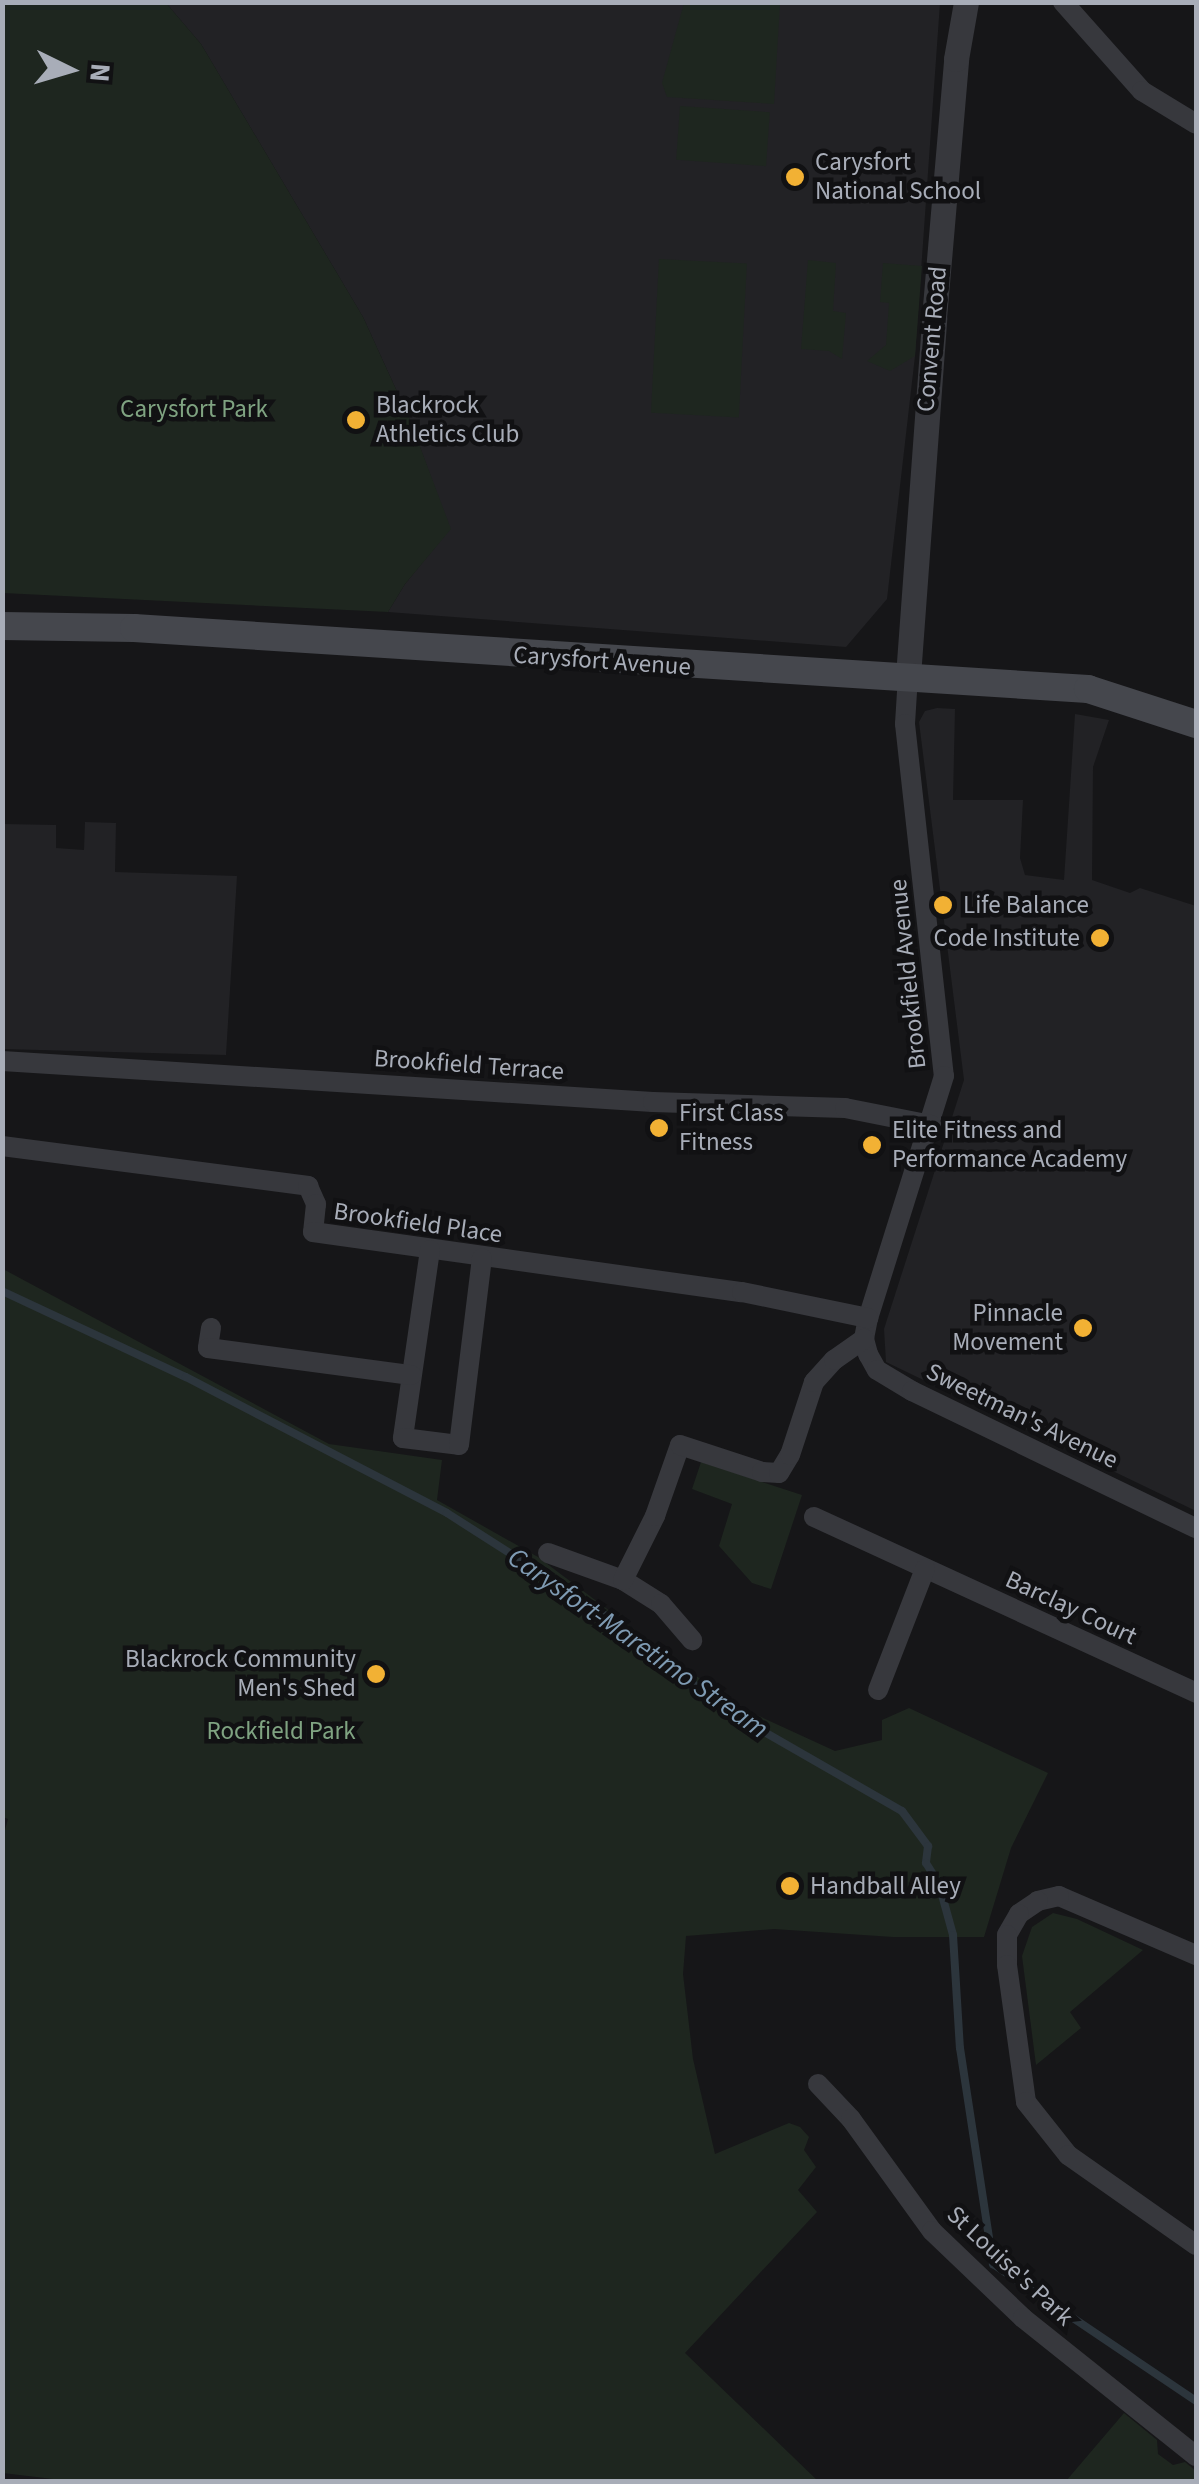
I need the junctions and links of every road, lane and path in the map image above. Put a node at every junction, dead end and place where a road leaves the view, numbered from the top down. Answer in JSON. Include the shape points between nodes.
{"nodes":[{"id":1,"x":966,"y":2,"type":"edge"},
{"id":2,"x":1063,"y":2,"type":"edge"},
{"id":3,"x":1196,"y":124,"type":"edge"},
{"id":4,"x":2,"y":626,"type":"edge"},
{"id":5,"x":908,"y":676,"type":"junction"},
{"id":6,"x":1195,"y":719,"type":"edge"},
{"id":7,"x":2,"y":1061,"type":"edge"},
{"id":8,"x":930,"y":1125,"type":"junction"},
{"id":9,"x":2,"y":1146,"type":"edge"},
{"id":10,"x":430,"y":1250,"type":"junction"},
{"id":11,"x":482,"y":1258,"type":"junction"},
{"id":12,"x":211,"y":1328,"type":"dead end"},
{"id":13,"x":866,"y":1328,"type":"junction"},
{"id":14,"x":411,"y":1376,"type":"junction"},
{"id":15,"x":814,"y":1517,"type":"dead end"},
{"id":16,"x":1196,"y":1528,"type":"edge"},
{"id":17,"x":548,"y":1553,"type":"dead end"},
{"id":18,"x":925,"y":1569,"type":"junction"},
{"id":19,"x":623,"y":1580,"type":"junction"},
{"id":20,"x":692,"y":1640,"type":"dead end"},
{"id":21,"x":878,"y":1690,"type":"dead end"},
{"id":22,"x":1196,"y":1693,"type":"edge"},
{"id":23,"x":1196,"y":1955,"type":"edge"},
{"id":24,"x":818,"y":2084,"type":"dead end"},
{"id":25,"x":1196,"y":2245,"type":"edge"},
{"id":26,"x":1196,"y":2456,"type":"edge"}],
"edges":[{"from":1,"to":5,"type":"street","name":"Convent Road","via":[[956,59]]},
{"from":2,"to":3,"type":"street","via":[[1142,91]]},
{"from":4,"to":5,"type":"main road","name":"Carysfort Avenue","via":[[134,628]]},
{"from":5,"to":6,"type":"main road","name":"Carysfort Avenue","via":[[1088,689]]},
{"from":5,"to":8,"type":"street","name":"Brookfield Avenue","via":[[905,724],[944,1076]]},
{"from":7,"to":8,"type":"street","name":"Brookfield Terrace","via":[[846,1108]]},
{"from":8,"to":13,"type":"street","name":"Brookfield Avenue"},
{"from":9,"to":10,"type":"street","name":"Brookfield Place","via":[[308,1186],[316,1204],[314,1232]]},
{"from":10,"to":11,"type":"street","name":"Brookfield Place"},
{"from":10,"to":14,"type":"street"},
{"from":11,"to":13,"type":"street","name":"Brookfield Place","via":[[742,1292]]},
{"from":11,"to":14,"type":"street","via":[[459,1445],[403,1438]]},
{"from":12,"to":14,"type":"street","via":[[208,1348]]},
{"from":13,"to":16,"type":"street","name":"Sweetman's Avenue","via":[[877,1370]]},
{"from":13,"to":19,"type":"street","via":[[814,1382],[779,1473],[680,1445]]},
{"from":15,"to":18,"type":"street","name":"Barclay Court"},
{"from":17,"to":19,"type":"street"},
{"from":18,"to":21,"type":"street"},
{"from":18,"to":22,"type":"street","name":"Barclay Court"},
{"from":19,"to":20,"type":"street","via":[[661,1604]]},
{"from":23,"to":25,"type":"street","via":[[1058,1896],[1019,1914],[1008,1936],[1007,1965],[1026,2102],[1068,2155]]},
{"from":24,"to":26,"type":"street","name":"St Louise's Park","via":[[932,2231],[1023,2318]]}]}
